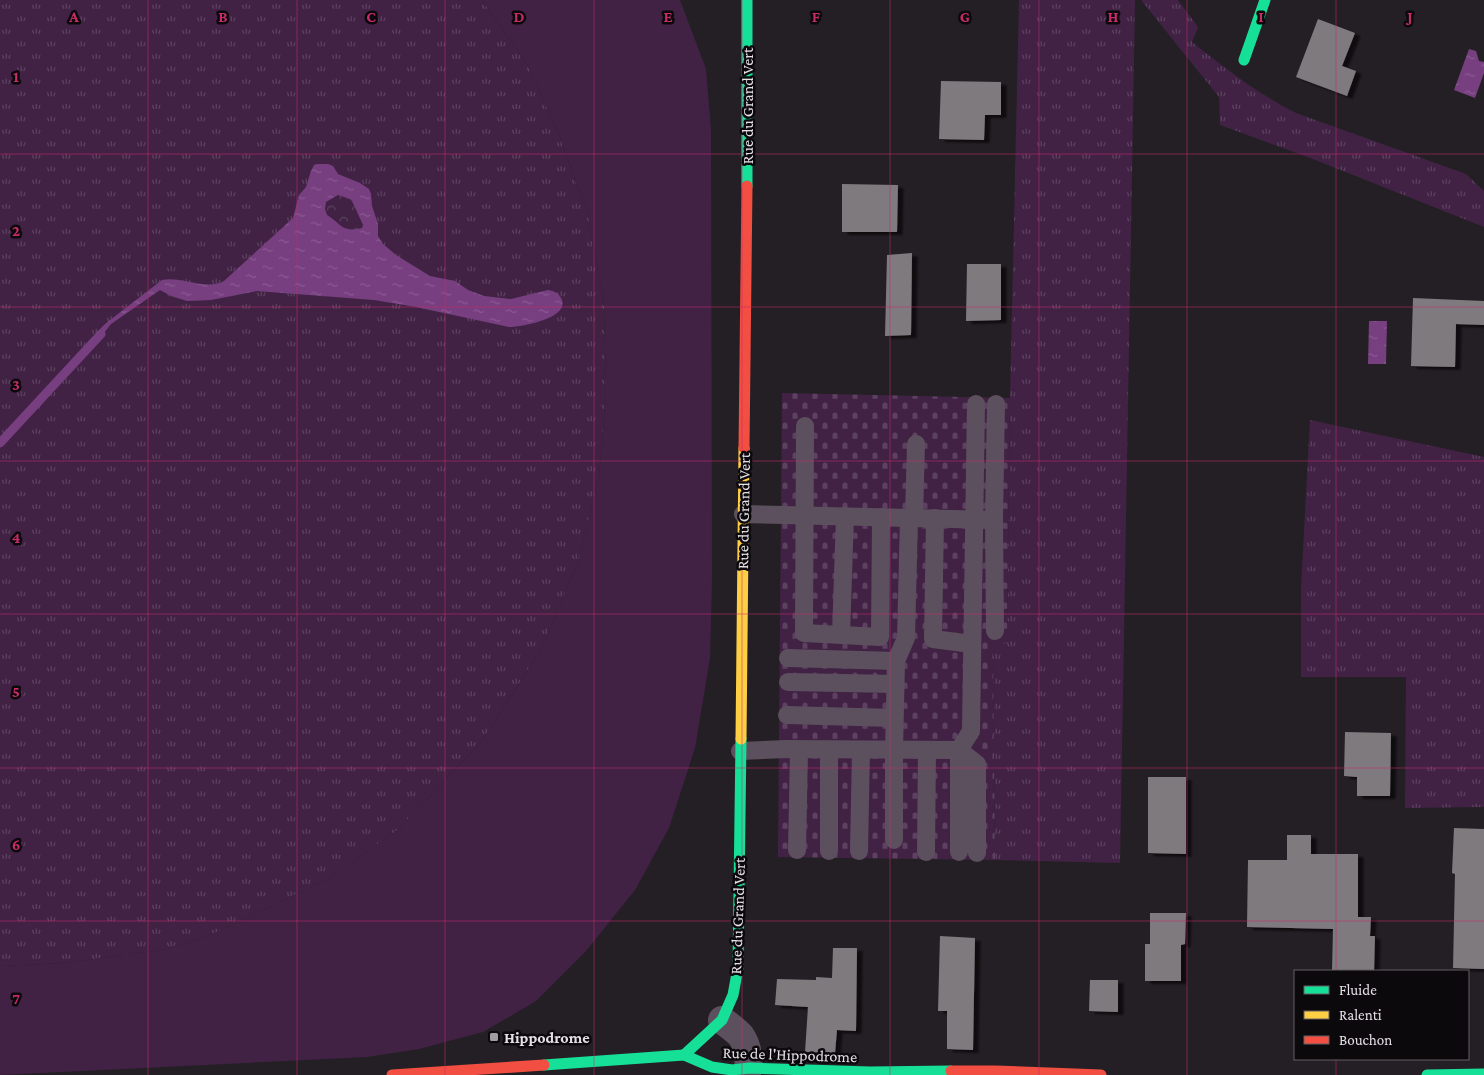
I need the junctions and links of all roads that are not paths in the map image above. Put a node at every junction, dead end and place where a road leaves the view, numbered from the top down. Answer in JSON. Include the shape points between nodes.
{"nodes":[{"id":1,"x":747,"y":0,"type":"edge"},
{"id":2,"x":1265,"y":0,"type":"edge"},
{"id":3,"x":1244,"y":60,"type":"dead end"},
{"id":4,"x":976,"y":404,"type":"dead end"},
{"id":5,"x":996,"y":404,"type":"dead end"},
{"id":6,"x":805,"y":426,"type":"dead end"},
{"id":7,"x":916,"y":444,"type":"dead end"},
{"id":8,"x":743,"y":514,"type":"junction"},
{"id":9,"x":805,"y":514,"type":"junction"},
{"id":10,"x":845,"y":516,"type":"junction"},
{"id":11,"x":881,"y":516,"type":"junction"},
{"id":12,"x":911,"y":517,"type":"junction"},
{"id":13,"x":935,"y":518,"type":"junction"},
{"id":14,"x":973,"y":519,"type":"junction"},
{"id":15,"x":994,"y":520,"type":"junction"},
{"id":16,"x":995,"y":631,"type":"dead end"},
{"id":17,"x":841,"y":635,"type":"junction"},
{"id":18,"x":906,"y":638,"type":"junction"},
{"id":19,"x":933,"y":639,"type":"junction"},
{"id":20,"x":972,"y":644,"type":"junction"},
{"id":21,"x":788,"y":658,"type":"dead end"},
{"id":22,"x":896,"y":661,"type":"junction"},
{"id":23,"x":788,"y":682,"type":"dead end"},
{"id":24,"x":895,"y":684,"type":"junction"},
{"id":25,"x":786,"y":715,"type":"dead end"},
{"id":26,"x":894,"y":718,"type":"junction"},
{"id":27,"x":799,"y":750,"type":"junction"},
{"id":28,"x":829,"y":750,"type":"junction"},
{"id":29,"x":861,"y":750,"type":"junction"},
{"id":30,"x":894,"y":750,"type":"junction"},
{"id":31,"x":927,"y":750,"type":"junction"},
{"id":32,"x":959,"y":750,"type":"junction"},
{"id":33,"x":740,"y":751,"type":"junction"},
{"id":34,"x":894,"y":840,"type":"dead end"},
{"id":35,"x":797,"y":850,"type":"dead end"},
{"id":36,"x":829,"y":851,"type":"dead end"},
{"id":37,"x":859,"y":851,"type":"dead end"},
{"id":38,"x":926,"y":852,"type":"dead end"},
{"id":39,"x":959,"y":852,"type":"dead end"},
{"id":40,"x":976,"y":853,"type":"dead end"},
{"id":41,"x":722,"y":1020,"type":"junction"},
{"id":42,"x":684,"y":1055,"type":"junction"},
{"id":43,"x":748,"y":1072,"type":"edge"},
{"id":44,"x":1484,"y":1074,"type":"edge"},
{"id":45,"x":392,"y":1075,"type":"edge"},
{"id":46,"x":1101,"y":1075,"type":"edge"},
{"id":47,"x":1427,"y":1075,"type":"edge"}],
"edges":[{"from":1,"to":8,"type":"main road","name":"Rue du Grand Vert"},
{"from":2,"to":3,"type":"main road"},
{"from":4,"to":14,"type":"lane"},
{"from":5,"to":15,"type":"lane"},
{"from":6,"to":9,"type":"lane"},
{"from":7,"to":12,"type":"lane"},
{"from":8,"to":9,"type":"lane"},
{"from":8,"to":33,"type":"main road","name":"Rue du Grand Vert"},
{"from":9,"to":10,"type":"lane"},
{"from":9,"to":17,"type":"lane","via":[[804,633]]},
{"from":10,"to":11,"type":"lane"},
{"from":10,"to":17,"type":"lane"},
{"from":11,"to":12,"type":"lane"},
{"from":11,"to":17,"type":"lane","via":[[880,637]]},
{"from":12,"to":13,"type":"lane"},
{"from":12,"to":18,"type":"lane"},
{"from":13,"to":14,"type":"lane"},
{"from":13,"to":19,"type":"lane"},
{"from":14,"to":15,"type":"lane"},
{"from":14,"to":20,"type":"lane"},
{"from":15,"to":16,"type":"lane"},
{"from":18,"to":19,"type":"lane"},
{"from":18,"to":22,"type":"lane"},
{"from":19,"to":20,"type":"lane"},
{"from":20,"to":32,"type":"lane","via":[[971,731]]},
{"from":21,"to":22,"type":"lane"},
{"from":22,"to":24,"type":"lane"},
{"from":23,"to":24,"type":"lane"},
{"from":24,"to":26,"type":"lane"},
{"from":25,"to":26,"type":"lane"},
{"from":26,"to":30,"type":"lane"},
{"from":27,"to":28,"type":"lane"},
{"from":27,"to":33,"type":"lane"},
{"from":27,"to":35,"type":"lane"},
{"from":28,"to":29,"type":"lane"},
{"from":28,"to":36,"type":"lane"},
{"from":29,"to":30,"type":"lane"},
{"from":29,"to":37,"type":"lane"},
{"from":30,"to":31,"type":"lane"},
{"from":30,"to":34,"type":"lane"},
{"from":31,"to":32,"type":"lane"},
{"from":31,"to":38,"type":"lane"},
{"from":32,"to":39,"type":"lane"},
{"from":32,"to":40,"type":"lane","via":[[977,764]]},
{"from":33,"to":41,"type":"main road","name":"Rue du Grand Vert","via":[[738,968],[734,995]]},
{"from":41,"to":42,"type":"main road","name":"Rue du Grand Vert"},
{"from":41,"to":43,"type":"street","via":[[741,1036],[748,1054]]},
{"from":42,"to":43,"type":"main road","name":"Rue de l'Hippodrome","via":[[712,1067]]},
{"from":42,"to":45,"type":"main road","name":"Rue de l'Hippodrome"},
{"from":43,"to":46,"type":"main road","name":"Rue de l'Hippodrome","via":[[995,1071]]},
{"from":44,"to":47,"type":"main road"}]}
